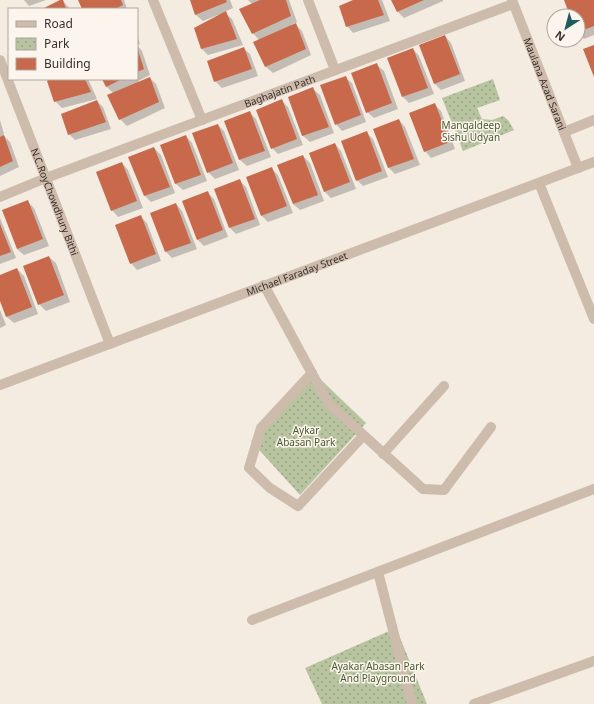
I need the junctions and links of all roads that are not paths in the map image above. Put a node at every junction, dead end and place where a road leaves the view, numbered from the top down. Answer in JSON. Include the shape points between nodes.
{"nodes":[{"id":1,"x":153,"y":0,"type":"edge"},
{"id":2,"x":308,"y":0,"type":"edge"},
{"id":3,"x":512,"y":2,"type":"edge"},
{"id":4,"x":0,"y":60,"type":"edge"},
{"id":5,"x":335,"y":70,"type":"junction"},
{"id":6,"x":202,"y":120,"type":"junction"},
{"id":7,"x":594,"y":120,"type":"edge"},
{"id":8,"x":564,"y":132,"type":"junction"},
{"id":9,"x":594,"y":162,"type":"edge"},
{"id":10,"x":578,"y":168,"type":"junction"},
{"id":11,"x":46,"y":178,"type":"junction"},
{"id":12,"x":539,"y":182,"type":"junction"},
{"id":13,"x":0,"y":197,"type":"edge"},
{"id":14,"x":264,"y":285,"type":"junction"},
{"id":15,"x":594,"y":319,"type":"edge"},
{"id":16,"x":110,"y":344,"type":"junction"},
{"id":17,"x":312,"y":373,"type":"junction"},
{"id":18,"x":0,"y":385,"type":"edge"},
{"id":19,"x":444,"y":386,"type":"dead end"},
{"id":20,"x":491,"y":426,"type":"dead end"},
{"id":21,"x":363,"y":436,"type":"junction"},
{"id":22,"x":383,"y":454,"type":"junction"},
{"id":23,"x":594,"y":489,"type":"edge"},
{"id":24,"x":378,"y":572,"type":"junction"},
{"id":25,"x":252,"y":620,"type":"dead end"},
{"id":26,"x":594,"y":661,"type":"edge"},
{"id":27,"x":412,"y":704,"type":"edge"},
{"id":28,"x":474,"y":704,"type":"edge"}],
"edges":[{"from":1,"to":6,"type":"street"},
{"from":2,"to":5,"type":"street"},
{"from":3,"to":5,"type":"street","name":"Baghajatin Path"},
{"from":3,"to":8,"type":"street","name":"Maulana Azad Sarani"},
{"from":4,"to":11,"type":"street","name":"N.C.RoyChowdhury Bithi"},
{"from":5,"to":6,"type":"street","name":"Baghajatin Path"},
{"from":6,"to":11,"type":"street","name":"Baghajatin Path"},
{"from":7,"to":8,"type":"street"},
{"from":8,"to":10,"type":"street","name":"Maulana Azad Sarani"},
{"from":9,"to":10,"type":"street","name":"Michael Faraday Street"},
{"from":10,"to":12,"type":"street","name":"Michael Faraday Street"},
{"from":11,"to":13,"type":"street","name":"Baghajatin Path"},
{"from":11,"to":16,"type":"street","name":"N.C.RoyChowdhury Bithi"},
{"from":12,"to":14,"type":"street","name":"Michael Faraday Street"},
{"from":12,"to":15,"type":"street"},
{"from":14,"to":16,"type":"street","name":"Michael Faraday Street"},
{"from":14,"to":17,"type":"street"},
{"from":16,"to":18,"type":"street","name":"Michael Faraday Street"},
{"from":17,"to":21,"type":"street","via":[[328,404]]},
{"from":17,"to":21,"type":"street","via":[[261,428],[249,468],[270,488],[298,506]]},
{"from":19,"to":22,"type":"street"},
{"from":20,"to":22,"type":"street","via":[[444,490],[423,489]]},
{"from":21,"to":22,"type":"street"},
{"from":23,"to":24,"type":"street"},
{"from":24,"to":25,"type":"street"},
{"from":24,"to":27,"type":"street"},
{"from":26,"to":28,"type":"street"}]}
